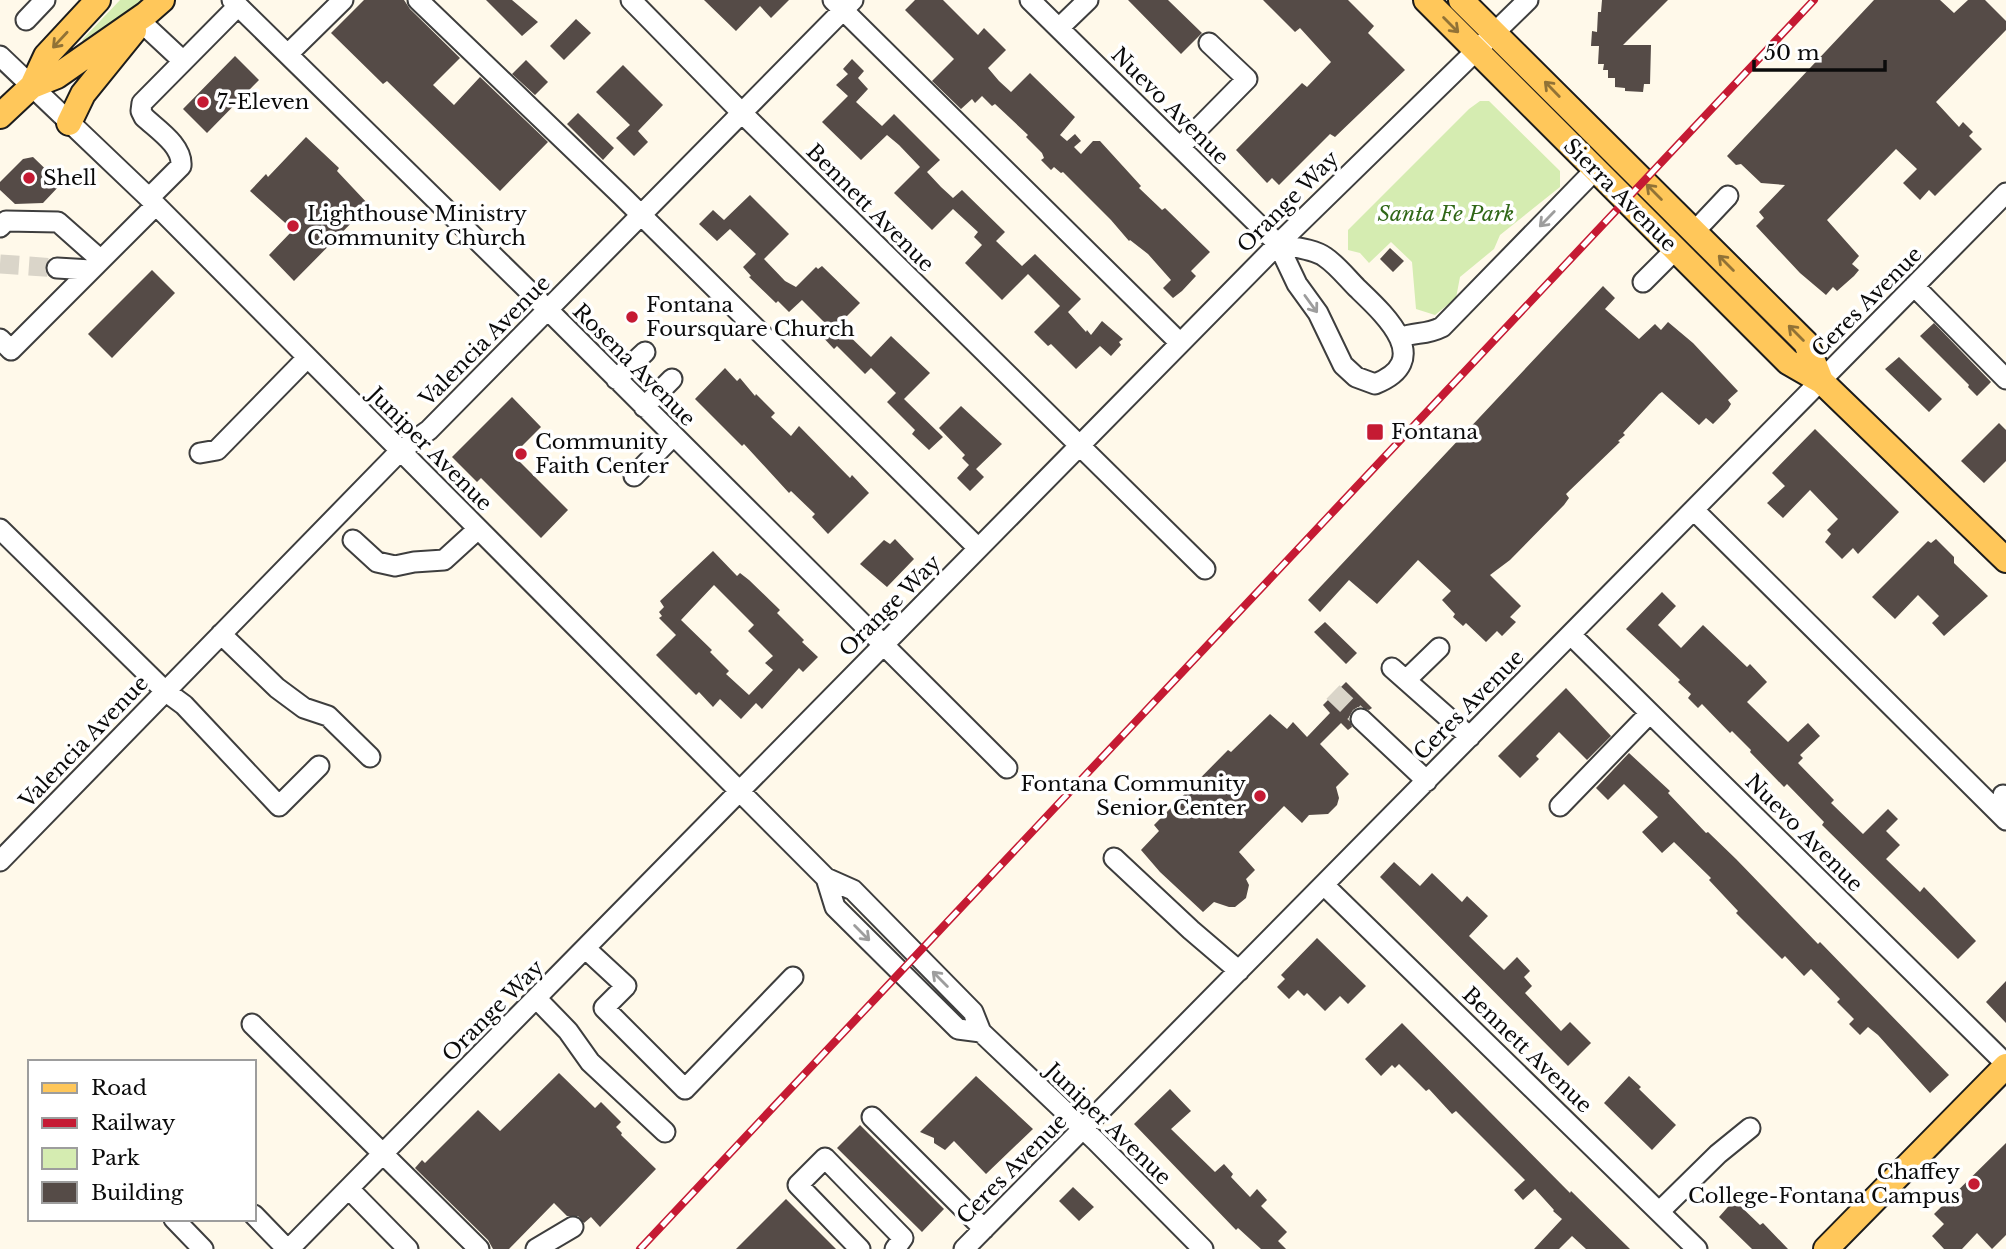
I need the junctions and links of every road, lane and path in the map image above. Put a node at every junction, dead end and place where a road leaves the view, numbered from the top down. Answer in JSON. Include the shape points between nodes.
{"nodes":[{"id":1,"x":45,"y":0,"type":"edge"},
{"id":2,"x":98,"y":0,"type":"edge"},
{"id":3,"x":344,"y":0,"type":"edge"},
{"id":4,"x":418,"y":0,"type":"edge"},
{"id":5,"x":631,"y":0,"type":"edge"},
{"id":6,"x":1030,"y":0,"type":"edge"},
{"id":7,"x":1088,"y":0,"type":"edge"},
{"id":8,"x":1426,"y":0,"type":"edge"},
{"id":9,"x":1461,"y":0,"type":"edge"},
{"id":10,"x":1528,"y":0,"type":"edge"},
{"id":11,"x":235,"y":3,"type":"edge"},
{"id":12,"x":843,"y":3,"type":"edge"},
{"id":13,"x":149,"y":12,"type":"edge"},
{"id":14,"x":26,"y":20,"type":"dead end"},
{"id":15,"x":1059,"y":28,"type":"junction"},
{"id":16,"x":1494,"y":33,"type":"junction"},
{"id":17,"x":1209,"y":43,"type":"dead end"},
{"id":18,"x":1476,"y":50,"type":"junction"},
{"id":19,"x":288,"y":54,"type":"junction"},
{"id":20,"x":0,"y":55,"type":"edge"},
{"id":21,"x":183,"y":61,"type":"junction"},
{"id":22,"x":32,"y":86,"type":"junction"},
{"id":23,"x":742,"y":113,"type":"junction"},
{"id":24,"x":0,"y":116,"type":"edge"},
{"id":25,"x":69,"y":122,"type":"junction"},
{"id":26,"x":1180,"y":148,"type":"junction"},
{"id":27,"x":1595,"y":170,"type":"junction"},
{"id":28,"x":2006,"y":193,"type":"edge"},
{"id":29,"x":1728,"y":196,"type":"dead end"},
{"id":30,"x":152,"y":202,"type":"junction"},
{"id":31,"x":641,"y":216,"type":"junction"},
{"id":32,"x":0,"y":227,"type":"edge"},
{"id":33,"x":1694,"y":232,"type":"junction"},
{"id":34,"x":1278,"y":244,"type":"junction"},
{"id":35,"x":1675,"y":250,"type":"junction"},
{"id":36,"x":96,"y":265,"type":"junction"},
{"id":37,"x":57,"y":268,"type":"tunnel mouth"},
{"id":38,"x":1643,"y":282,"type":"dead end"},
{"id":39,"x":1914,"y":286,"type":"junction"},
{"id":40,"x":547,"y":310,"type":"junction"},
{"id":41,"x":1400,"y":338,"type":"junction"},
{"id":42,"x":0,"y":339,"type":"edge"},
{"id":43,"x":1180,"y":343,"type":"junction"},
{"id":44,"x":645,"y":352,"type":"dead end"},
{"id":45,"x":307,"y":358,"type":"junction"},
{"id":46,"x":616,"y":379,"type":"junction"},
{"id":47,"x":672,"y":379,"type":"dead end"},
{"id":48,"x":2006,"y":379,"type":"edge"},
{"id":49,"x":1821,"y":381,"type":"junction"},
{"id":50,"x":644,"y":407,"type":"junction"},
{"id":51,"x":673,"y":436,"type":"junction"},
{"id":52,"x":1079,"y":447,"type":"junction"},
{"id":53,"x":400,"y":451,"type":"junction"},
{"id":54,"x":200,"y":453,"type":"dead end"},
{"id":55,"x":634,"y":476,"type":"dead end"},
{"id":56,"x":1693,"y":510,"type":"junction"},
{"id":57,"x":0,"y":529,"type":"edge"},
{"id":58,"x":478,"y":529,"type":"junction"},
{"id":59,"x":353,"y":540,"type":"dead end"},
{"id":60,"x":978,"y":548,"type":"junction"},
{"id":61,"x":2006,"y":559,"type":"edge"},
{"id":62,"x":1205,"y":569,"type":"dead end"},
{"id":63,"x":221,"y":634,"type":"junction"},
{"id":64,"x":1571,"y":635,"type":"junction"},
{"id":65,"x":883,"y":645,"type":"junction"},
{"id":66,"x":1439,"y":648,"type":"dead end"},
{"id":67,"x":165,"y":691,"type":"junction"},
{"id":68,"x":1650,"y":713,"type":"junction"},
{"id":69,"x":1361,"y":719,"type":"tunnel mouth"},
{"id":70,"x":1470,"y":737,"type":"junction"},
{"id":71,"x":370,"y":757,"type":"dead end"},
{"id":72,"x":318,"y":766,"type":"dead end"},
{"id":73,"x":1007,"y":768,"type":"dead end"},
{"id":74,"x":1427,"y":781,"type":"junction"},
{"id":75,"x":741,"y":792,"type":"junction"},
{"id":76,"x":1560,"y":806,"type":"dead end"},
{"id":77,"x":2006,"y":820,"type":"edge"},
{"id":78,"x":1114,"y":858,"type":"dead end"},
{"id":79,"x":0,"y":861,"type":"edge"},
{"id":80,"x":1324,"y":885,"type":"junction"},
{"id":81,"x":586,"y":949,"type":"junction"},
{"id":82,"x":1239,"y":971,"type":"junction"},
{"id":83,"x":793,"y":977,"type":"dead end"},
{"id":84,"x":537,"y":999,"type":"junction"},
{"id":85,"x":252,"y":1024,"type":"dead end"},
{"id":86,"x":2006,"y":1065,"type":"edge"},
{"id":87,"x":872,"y":1117,"type":"dead end"},
{"id":88,"x":1750,"y":1128,"type":"dead end"},
{"id":89,"x":1083,"y":1129,"type":"junction"},
{"id":90,"x":666,"y":1132,"type":"dead end"},
{"id":91,"x":383,"y":1155,"type":"junction"},
{"id":92,"x":349,"y":1189,"type":"junction"},
{"id":93,"x":1660,"y":1211,"type":"junction"},
{"id":94,"x":256,"y":1217,"type":"edge"},
{"id":95,"x":176,"y":1221,"type":"edge"},
{"id":96,"x":573,"y":1227,"type":"dead end"},
{"id":97,"x":984,"y":1229,"type":"junction"},
{"id":98,"x":203,"y":1249,"type":"edge"},
{"id":99,"x":288,"y":1249,"type":"edge"},
{"id":100,"x":408,"y":1249,"type":"edge"},
{"id":101,"x":479,"y":1249,"type":"edge"},
{"id":102,"x":536,"y":1249,"type":"edge"},
{"id":103,"x":860,"y":1249,"type":"edge"},
{"id":104,"x":895,"y":1249,"type":"edge"},
{"id":105,"x":964,"y":1249,"type":"edge"},
{"id":106,"x":1203,"y":1249,"type":"edge"},
{"id":107,"x":1697,"y":1249,"type":"edge"},
{"id":108,"x":1826,"y":1249,"type":"edge"}],
"edges":[{"from":1,"to":14,"type":"street"},
{"from":2,"to":22,"type":"main road","one_way":true,"via":[[46,56]]},
{"from":3,"to":19,"type":"street"},
{"from":4,"to":31,"type":"street"},
{"from":5,"to":23,"type":"street","name":"Bennett Avenue"},
{"from":6,"to":15,"type":"street","name":"Nuevo Avenue"},
{"from":7,"to":15,"type":"street"},
{"from":8,"to":18,"type":"main road","name":"Sierra Avenue","one_way":true},
{"from":9,"to":16,"type":"main road","name":"Sierra Avenue"},
{"from":10,"to":16,"type":"street","name":"Orange Way"},
{"from":11,"to":19,"type":"street","name":"Rosena Avenue"},
{"from":11,"to":21,"type":"street"},
{"from":12,"to":23,"type":"street","name":"Valencia Avenue"},
{"from":12,"to":43,"type":"street"},
{"from":13,"to":21,"type":"street"},
{"from":13,"to":22,"type":"main road","via":[[57,76]]},
{"from":13,"to":25,"type":"main road","via":[[83,94]]},
{"from":15,"to":26,"type":"street","name":"Nuevo Avenue"},
{"from":16,"to":18,"type":"street","name":"Orange Way"},
{"from":33,"to":16,"type":"main road","name":"Sierra Avenue","one_way":true},
{"from":17,"to":26,"type":"street","via":[[1247,79]]},
{"from":18,"to":27,"type":"main road","name":"Sierra Avenue"},
{"from":18,"to":34,"type":"street","name":"Orange Way"},
{"from":19,"to":40,"type":"street","name":"Rosena Avenue"},
{"from":20,"to":22,"type":"street","name":"Juniper Avenue"},
{"from":21,"to":30,"type":"street","via":[[142,103],[144,117],[180,151],[182,159]]},
{"from":22,"to":24,"type":"main road"},
{"from":22,"to":25,"type":"street","name":"Juniper Avenue"},
{"from":23,"to":31,"type":"street","name":"Valencia Avenue"},
{"from":23,"to":52,"type":"street","name":"Bennett Avenue"},
{"from":25,"to":30,"type":"street","name":"Juniper Avenue"},
{"from":26,"to":34,"type":"street","name":"Nuevo Avenue"},
{"from":27,"to":35,"type":"main road","name":"Sierra Avenue"},
{"from":27,"to":41,"type":"street","one_way":true,"via":[[1442,327]]},
{"from":28,"to":39,"type":"street","name":"Ceres Avenue"},
{"from":29,"to":33,"type":"street"},
{"from":30,"to":36,"type":"street"},
{"from":30,"to":45,"type":"street","name":"Juniper Avenue"},
{"from":31,"to":40,"type":"street","name":"Valencia Avenue"},
{"from":31,"to":60,"type":"street"},
{"from":32,"to":36,"type":"street","via":[[6,221],[58,222]]},
{"from":49,"to":33,"type":"main road","name":"Sierra Avenue","one_way":true,"via":[[1806,343]]},
{"from":34,"to":41,"type":"street","via":[[1324,256],[1391,320]]},
{"from":34,"to":41,"type":"street","one_way":true,"via":[[1343,365],[1356,377],[1375,384],[1397,370],[1403,353]]},
{"from":34,"to":43,"type":"street","name":"Orange Way"},
{"from":35,"to":38,"type":"street"},
{"from":35,"to":49,"type":"main road","name":"Sierra Avenue","via":[[1788,362]]},
{"from":36,"to":37,"type":"street"},
{"from":36,"to":42,"type":"street","via":[[11,350]]},
{"from":39,"to":48,"type":"street"},
{"from":39,"to":49,"type":"street","name":"Ceres Avenue"},
{"from":40,"to":46,"type":"street","name":"Rosena Avenue"},
{"from":40,"to":53,"type":"street","name":"Valencia Avenue","via":[[429,430]]},
{"from":43,"to":52,"type":"street","name":"Orange Way"},
{"from":44,"to":46,"type":"street"},
{"from":45,"to":53,"type":"street","name":"Juniper Avenue"},
{"from":45,"to":54,"type":"street","via":[[217,450]]},
{"from":46,"to":50,"type":"street","name":"Rosena Avenue"},
{"from":47,"to":50,"type":"street"},
{"from":49,"to":56,"type":"street","name":"Ceres Avenue"},
{"from":49,"to":61,"type":"main road","name":"Sierra Avenue"},
{"from":50,"to":51,"type":"street","name":"Rosena Avenue"},
{"from":51,"to":55,"type":"street"},
{"from":51,"to":65,"type":"street","name":"Rosena Avenue"},
{"from":52,"to":60,"type":"street","name":"Orange Way"},
{"from":52,"to":62,"type":"street","name":"Bennett Avenue"},
{"from":53,"to":58,"type":"street","name":"Juniper Avenue"},
{"from":53,"to":63,"type":"street","name":"Valencia Avenue"},
{"from":56,"to":64,"type":"street","name":"Ceres Avenue"},
{"from":56,"to":77,"type":"street"},
{"from":57,"to":67,"type":"street"},
{"from":58,"to":59,"type":"street","via":[[444,560],[394,566],[377,562]]},
{"from":58,"to":75,"type":"street","name":"Juniper Avenue"},
{"from":60,"to":65,"type":"street","name":"Orange Way"},
{"from":63,"to":67,"type":"street","name":"Valencia Avenue"},
{"from":63,"to":71,"type":"street","via":[[277,688],[304,708],[328,716]]},
{"from":64,"to":68,"type":"street","name":"Nuevo Avenue"},
{"from":64,"to":70,"type":"street","name":"Ceres Avenue"},
{"from":65,"to":73,"type":"street","name":"Rosena Avenue"},
{"from":65,"to":75,"type":"street","name":"Orange Way"},
{"from":66,"to":70,"type":"street","via":[[1399,674]]},
{"from":67,"to":72,"type":"street","via":[[184,705],[279,806]]},
{"from":67,"to":79,"type":"street","name":"Valencia Avenue"},
{"from":68,"to":76,"type":"street"},
{"from":68,"to":86,"type":"street","name":"Nuevo Avenue"},
{"from":69,"to":74,"type":"street"},
{"from":70,"to":74,"type":"street","name":"Ceres Avenue"},
{"from":74,"to":80,"type":"street","name":"Ceres Avenue"},
{"from":75,"to":81,"type":"street","name":"Orange Way"},
{"from":75,"to":89,"type":"street","name":"Juniper Avenue","via":[[826,878],[853,890],[974,1012],[981,1032]]},
{"from":78,"to":82,"type":"street"},
{"from":80,"to":82,"type":"street","name":"Ceres Avenue"},
{"from":80,"to":93,"type":"street","name":"Bennett Avenue"},
{"from":81,"to":83,"type":"street","via":[[626,986],[604,1008],[685,1089]]},
{"from":81,"to":84,"type":"street","name":"Orange Way"},
{"from":82,"to":89,"type":"street","name":"Ceres Avenue"},
{"from":84,"to":90,"type":"street","via":[[590,1062]]},
{"from":84,"to":91,"type":"street","name":"Orange Way"},
{"from":85,"to":91,"type":"street"},
{"from":86,"to":108,"type":"main road"},
{"from":87,"to":97,"type":"street"},
{"from":88,"to":93,"type":"street"},
{"from":89,"to":97,"type":"street","name":"Ceres Avenue"},
{"from":89,"to":106,"type":"street","name":"Juniper Avenue"},
{"from":91,"to":92,"type":"street","name":"Orange Way"},
{"from":91,"to":101,"type":"street"},
{"from":92,"to":99,"type":"street","name":"Orange Way"},
{"from":92,"to":100,"type":"street"},
{"from":93,"to":107,"type":"street","name":"Bennett Avenue"},
{"from":94,"to":99,"type":"street"},
{"from":95,"to":98,"type":"street"},
{"from":96,"to":102,"type":"street"},
{"from":97,"to":105,"type":"street","name":"Ceres Avenue"},
{"from":103,"to":104,"type":"street","via":[[799,1185],[825,1158],[903,1238]]}]}
